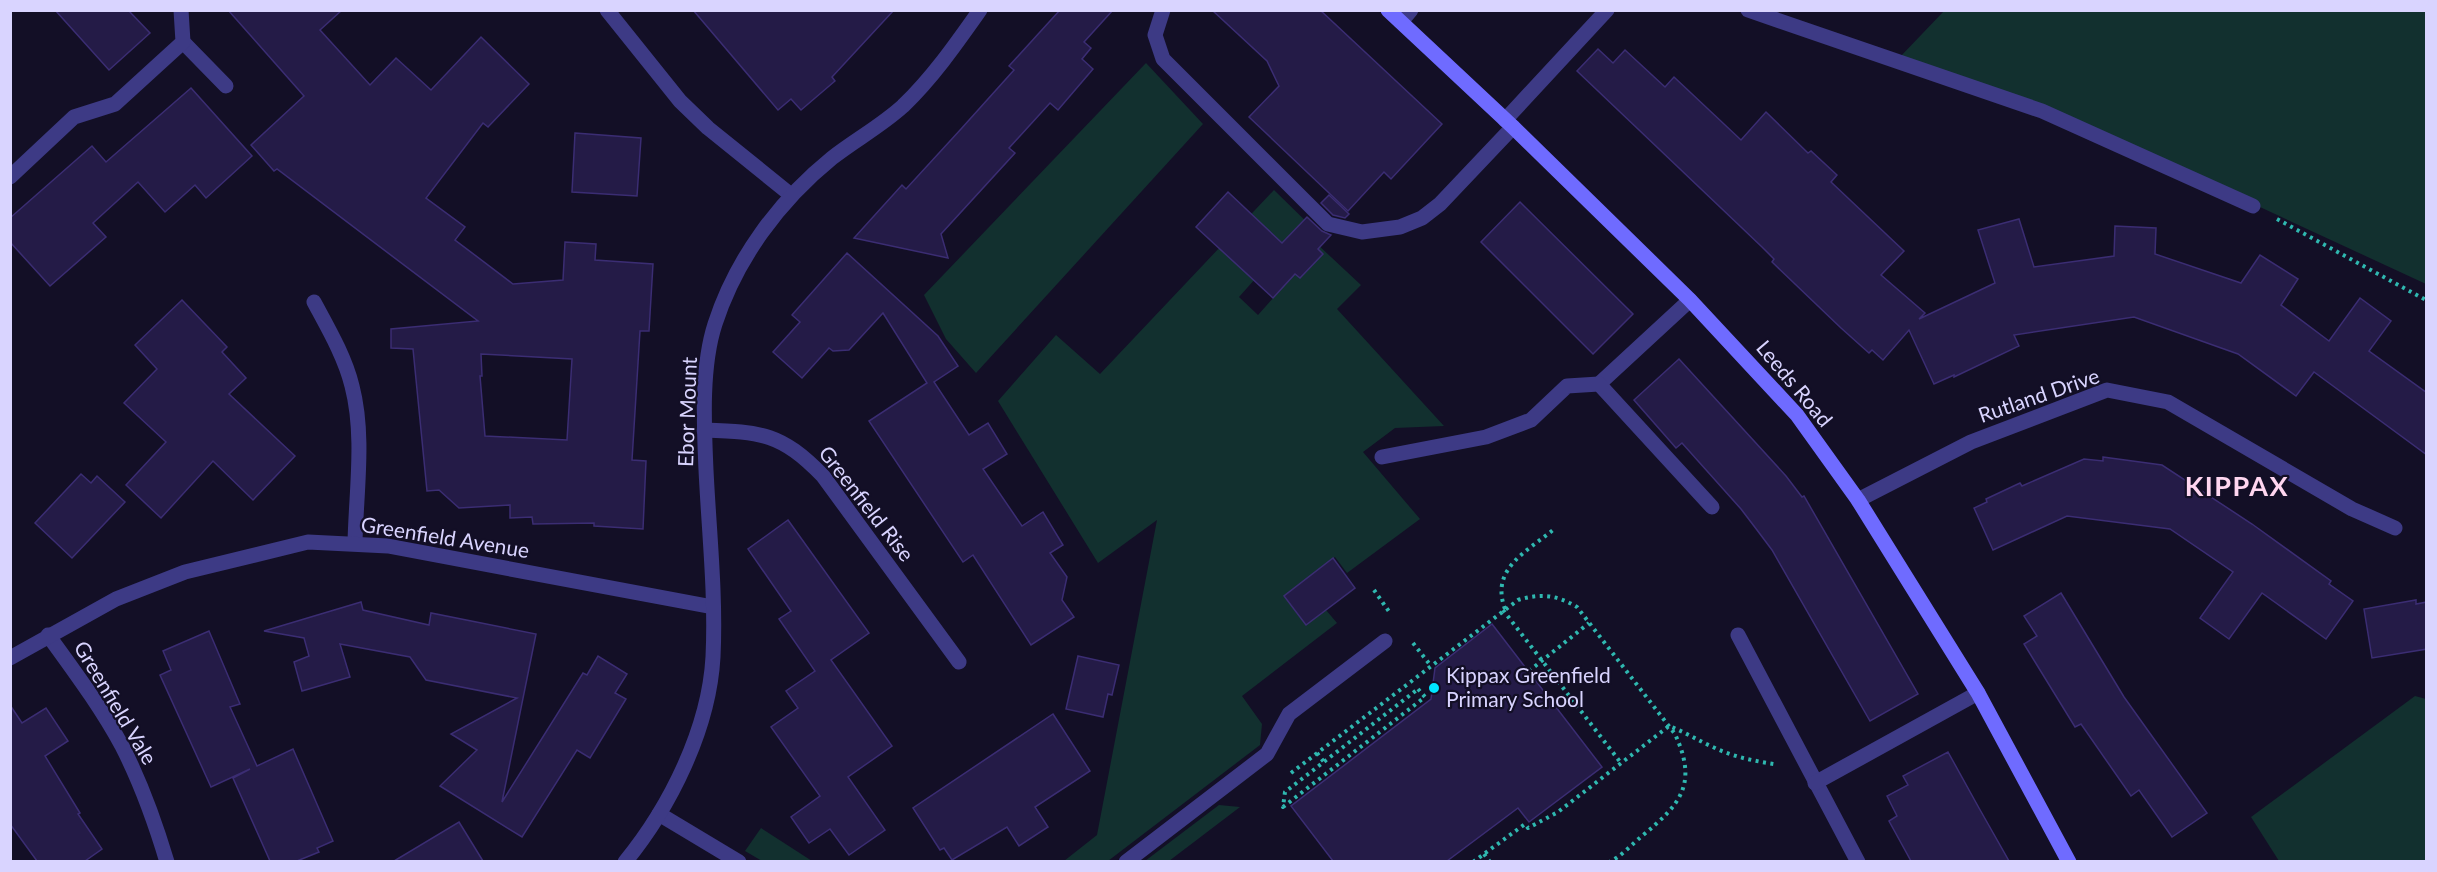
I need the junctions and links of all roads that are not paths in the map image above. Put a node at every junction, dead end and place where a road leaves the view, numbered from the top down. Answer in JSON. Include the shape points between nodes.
{"nodes":[{"id":1,"x":182,"y":10,"type":"edge"},
{"id":2,"x":607,"y":10,"type":"edge"},
{"id":3,"x":980,"y":10,"type":"edge"},
{"id":4,"x":1163,"y":10,"type":"edge"},
{"id":5,"x":1388,"y":10,"type":"edge"},
{"id":6,"x":1607,"y":10,"type":"edge"},
{"id":7,"x":1748,"y":10,"type":"edge"},
{"id":8,"x":1406,"y":16,"type":"edge"},
{"id":9,"x":183,"y":42,"type":"junction"},
{"id":10,"x":226,"y":86,"type":"dead end"},
{"id":11,"x":1509,"y":124,"type":"junction"},
{"id":12,"x":10,"y":177,"type":"edge"},
{"id":13,"x":791,"y":195,"type":"junction"},
{"id":14,"x":2253,"y":206,"type":"road end"},
{"id":15,"x":1690,"y":300,"type":"junction"},
{"id":16,"x":314,"y":302,"type":"dead end"},
{"id":17,"x":1599,"y":384,"type":"junction"},
{"id":18,"x":705,"y":430,"type":"junction"},
{"id":19,"x":1382,"y":457,"type":"dead end"},
{"id":20,"x":1858,"y":500,"type":"junction"},
{"id":21,"x":1712,"y":507,"type":"dead end"},
{"id":22,"x":2395,"y":528,"type":"dead end"},
{"id":23,"x":355,"y":543,"type":"junction"},
{"id":24,"x":713,"y":607,"type":"junction"},
{"id":25,"x":48,"y":635,"type":"junction"},
{"id":26,"x":1738,"y":636,"type":"dead end"},
{"id":27,"x":1385,"y":641,"type":"dead end"},
{"id":28,"x":10,"y":658,"type":"edge"},
{"id":29,"x":958,"y":662,"type":"dead end"},
{"id":30,"x":1978,"y":693,"type":"junction"},
{"id":31,"x":1815,"y":783,"type":"junction"},
{"id":32,"x":659,"y":814,"type":"junction"},
{"id":33,"x":167,"y":861,"type":"edge"},
{"id":34,"x":625,"y":861,"type":"edge"},
{"id":35,"x":739,"y":861,"type":"edge"},
{"id":36,"x":1126,"y":861,"type":"edge"},
{"id":37,"x":1858,"y":861,"type":"edge"},
{"id":38,"x":2069,"y":861,"type":"edge"}],
"edges":[{"from":1,"to":9,"type":"street"},
{"from":2,"to":13,"type":"street","via":[[680,101]]},
{"from":3,"to":13,"type":"street","name":"Ebor Mount","via":[[933,76],[901,107]]},
{"from":4,"to":11,"type":"street","via":[[1155,35],[1163,59],[1328,224],[1362,232],[1400,227],[1422,218],[1440,204]]},
{"from":5,"to":8,"type":"main road","name":"Leeds Road"},
{"from":6,"to":11,"type":"street"},
{"from":7,"to":14,"type":"street","via":[[2042,111]]},
{"from":8,"to":11,"type":"main road","name":"Leeds Road"},
{"from":9,"to":10,"type":"street"},
{"from":9,"to":12,"type":"street","via":[[115,104],[74,117]]},
{"from":11,"to":15,"type":"main road","name":"Leeds Road"},
{"from":13,"to":18,"type":"street","name":"Ebor Mount","via":[[754,243],[728,287],[714,327],[705,380]]},
{"from":15,"to":17,"type":"street"},
{"from":15,"to":20,"type":"main road","name":"Leeds Road","via":[[1797,415]]},
{"from":16,"to":23,"type":"street","via":[[352,386],[358,434]]},
{"from":17,"to":19,"type":"street","via":[[1567,386],[1530,420],[1486,437]]},
{"from":17,"to":21,"type":"street"},
{"from":18,"to":24,"type":"street","name":"Ebor Mount"},
{"from":18,"to":29,"type":"street","name":"Greenfield Rise","via":[[755,432],[804,456],[823,476]]},
{"from":20,"to":22,"type":"street","name":"Rutland Drive","via":[[1971,442],[2108,390],[2168,402],[2352,509]]},
{"from":20,"to":30,"type":"main road","name":"Leeds Road"},
{"from":23,"to":24,"type":"street","name":"Greenfield Avenue"},
{"from":23,"to":25,"type":"street","name":"Greenfield Avenue","via":[[308,542],[185,572],[116,599]]},
{"from":24,"to":32,"type":"street","name":"Ebor Mount","via":[[713,659],[699,726]]},
{"from":25,"to":28,"type":"street","name":"Greenfield Avenue"},
{"from":25,"to":33,"type":"street","name":"Greenfield Vale","via":[[121,745],[142,788]]},
{"from":26,"to":31,"type":"street"},
{"from":27,"to":36,"type":"street","via":[[1288,714],[1267,754]]},
{"from":30,"to":31,"type":"street"},
{"from":30,"to":38,"type":"main road","name":"Leeds Road"},
{"from":31,"to":37,"type":"street"},
{"from":32,"to":34,"type":"street","name":"Ebor Mount"},
{"from":32,"to":35,"type":"street"}]}
